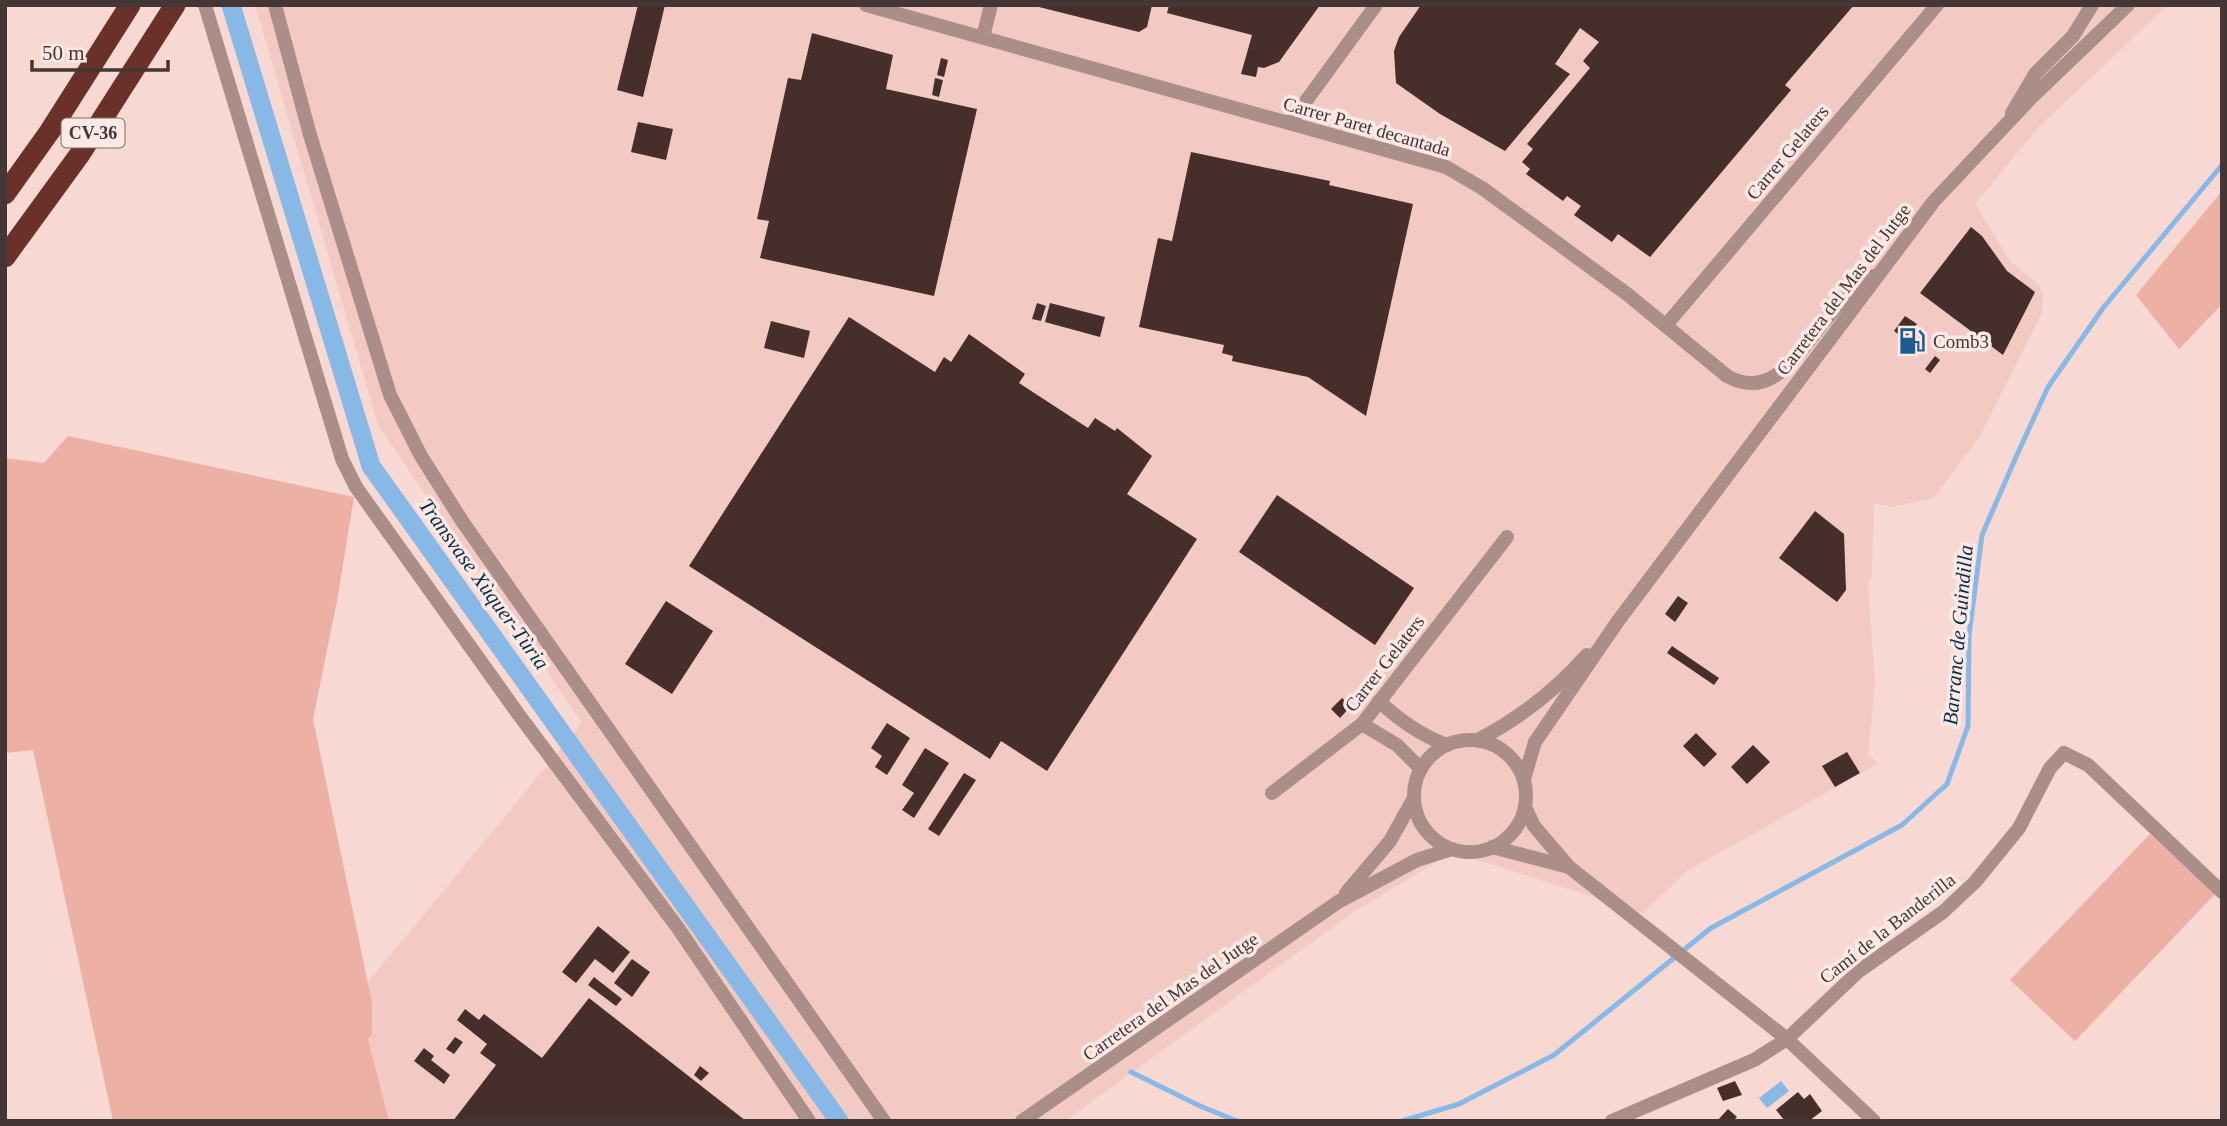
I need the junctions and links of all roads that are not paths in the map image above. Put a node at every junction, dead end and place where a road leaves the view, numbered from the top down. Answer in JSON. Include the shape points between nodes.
{"nodes":[{"id":1,"x":130,"y":5,"type":"edge"},
{"id":2,"x":175,"y":5,"type":"edge"},
{"id":3,"x":205,"y":5,"type":"edge"},
{"id":4,"x":275,"y":5,"type":"edge"},
{"id":5,"x":866,"y":5,"type":"edge"},
{"id":6,"x":991,"y":5,"type":"edge"},
{"id":7,"x":1376,"y":5,"type":"edge"},
{"id":8,"x":1937,"y":5,"type":"edge"},
{"id":9,"x":2092,"y":5,"type":"edge"},
{"id":10,"x":2128,"y":5,"type":"edge"},
{"id":11,"x":983,"y":37,"type":"junction"},
{"id":12,"x":2007,"y":121,"type":"junction"},
{"id":13,"x":1290,"y":123,"type":"junction"},
{"id":14,"x":5,"y":194,"type":"edge"},
{"id":15,"x":5,"y":257,"type":"edge"},
{"id":16,"x":1881,"y":271,"type":"junction"},
{"id":17,"x":1667,"y":324,"type":"junction"},
{"id":18,"x":1507,"y":537,"type":"dead end"},
{"id":19,"x":1618,"y":621,"type":"junction"},
{"id":20,"x":1379,"y":701,"type":"junction"},
{"id":21,"x":1362,"y":724,"type":"junction"},
{"id":22,"x":1478,"y":740,"type":"junction"},
{"id":23,"x":1447,"y":745,"type":"junction"},
{"id":24,"x":1421,"y":769,"type":"junction"},
{"id":25,"x":1524,"y":779,"type":"junction"},
{"id":26,"x":1272,"y":793,"type":"dead end"},
{"id":27,"x":1414,"y":798,"type":"junction"},
{"id":28,"x":1525,"y":807,"type":"junction"},
{"id":29,"x":1492,"y":847,"type":"junction"},
{"id":30,"x":1452,"y":849,"type":"junction"},
{"id":31,"x":1569,"y":867,"type":"junction"},
{"id":32,"x":2222,"y":892,"type":"edge"},
{"id":33,"x":1338,"y":902,"type":"junction"},
{"id":34,"x":1787,"y":1039,"type":"junction"},
{"id":35,"x":809,"y":1121,"type":"edge"},
{"id":36,"x":884,"y":1121,"type":"edge"},
{"id":37,"x":1022,"y":1121,"type":"edge"},
{"id":38,"x":1612,"y":1121,"type":"edge"},
{"id":39,"x":1874,"y":1121,"type":"edge"}],
"edges":[{"from":1,"to":14,"type":"highway","number":"CV-36"},
{"from":2,"to":15,"type":"highway","number":"CV-36","via":[[80,154]]},
{"from":3,"to":35,"type":"street","via":[[338,445],[356,487],[678,928]]},
{"from":4,"to":36,"type":"street","via":[[390,395],[421,456]]},
{"from":5,"to":11,"type":"street","name":"Carrer Paret decantada"},
{"from":6,"to":11,"type":"street"},
{"from":7,"to":13,"type":"street"},
{"from":8,"to":17,"type":"street","name":"Carrer Gelaters"},
{"from":9,"to":12,"type":"street","via":[[2073,36],[2035,74]]},
{"from":10,"to":12,"type":"street","name":"Carretera del Mas del Jutge"},
{"from":11,"to":13,"type":"street","name":"Carrer Paret decantada"},
{"from":12,"to":16,"type":"street","name":"Carretera del Mas del Jutge","via":[[1934,201]]},
{"from":13,"to":17,"type":"street","name":"Carrer Paret decantada","via":[[1446,167],[1482,188]]},
{"from":16,"to":17,"type":"street","name":"Carrer Paret decantada","via":[[1836,307],[1778,376],[1759,383],[1741,385]]},
{"from":16,"to":19,"type":"street","name":"Carretera del Mas del Jutge"},
{"from":18,"to":20,"type":"street","name":"Carrer Gelaters"},
{"from":19,"to":22,"type":"street","name":"Carretera del Mas del Jutge","via":[[1539,702]]},
{"from":19,"to":25,"type":"street","name":"Carretera del Mas del Jutge","via":[[1535,742]]},
{"from":20,"to":21,"type":"street","name":"Carrer Gelaters"},
{"from":20,"to":23,"type":"street","via":[[1401,721]]},
{"from":21,"to":24,"type":"street","via":[[1397,745]]},
{"from":21,"to":26,"type":"street","name":"Carrer Gelaters"},
{"from":22,"to":23,"type":"street"},
{"from":22,"to":25,"type":"street","via":[[1507,752]]},
{"from":23,"to":24,"type":"street"},
{"from":24,"to":27,"type":"street"},
{"from":25,"to":28,"type":"street"},
{"from":27,"to":30,"type":"street","via":[[1421,823]]},
{"from":27,"to":33,"type":"street","name":"Carretera del Mas del Jutge","via":[[1390,841]]},
{"from":28,"to":29,"type":"street","via":[[1517,827]]},
{"from":28,"to":31,"type":"street","via":[[1534,826]]},
{"from":29,"to":30,"type":"street","via":[[1472,852]]},
{"from":29,"to":31,"type":"street"},
{"from":30,"to":33,"type":"street","name":"Carretera del Mas del Jutge","via":[[1416,860]]},
{"from":31,"to":34,"type":"street"},
{"from":32,"to":34,"type":"street","name":"Camí de la Banderilla","via":[[2088,765],[2064,753],[2050,768],[2007,846],[1975,882],[1943,912],[1859,971]]},
{"from":33,"to":37,"type":"street","name":"Carretera del Mas del Jutge"},
{"from":34,"to":38,"type":"street","name":"Camí de la Banderilla","via":[[1754,1060]]},
{"from":34,"to":39,"type":"street"}]}
